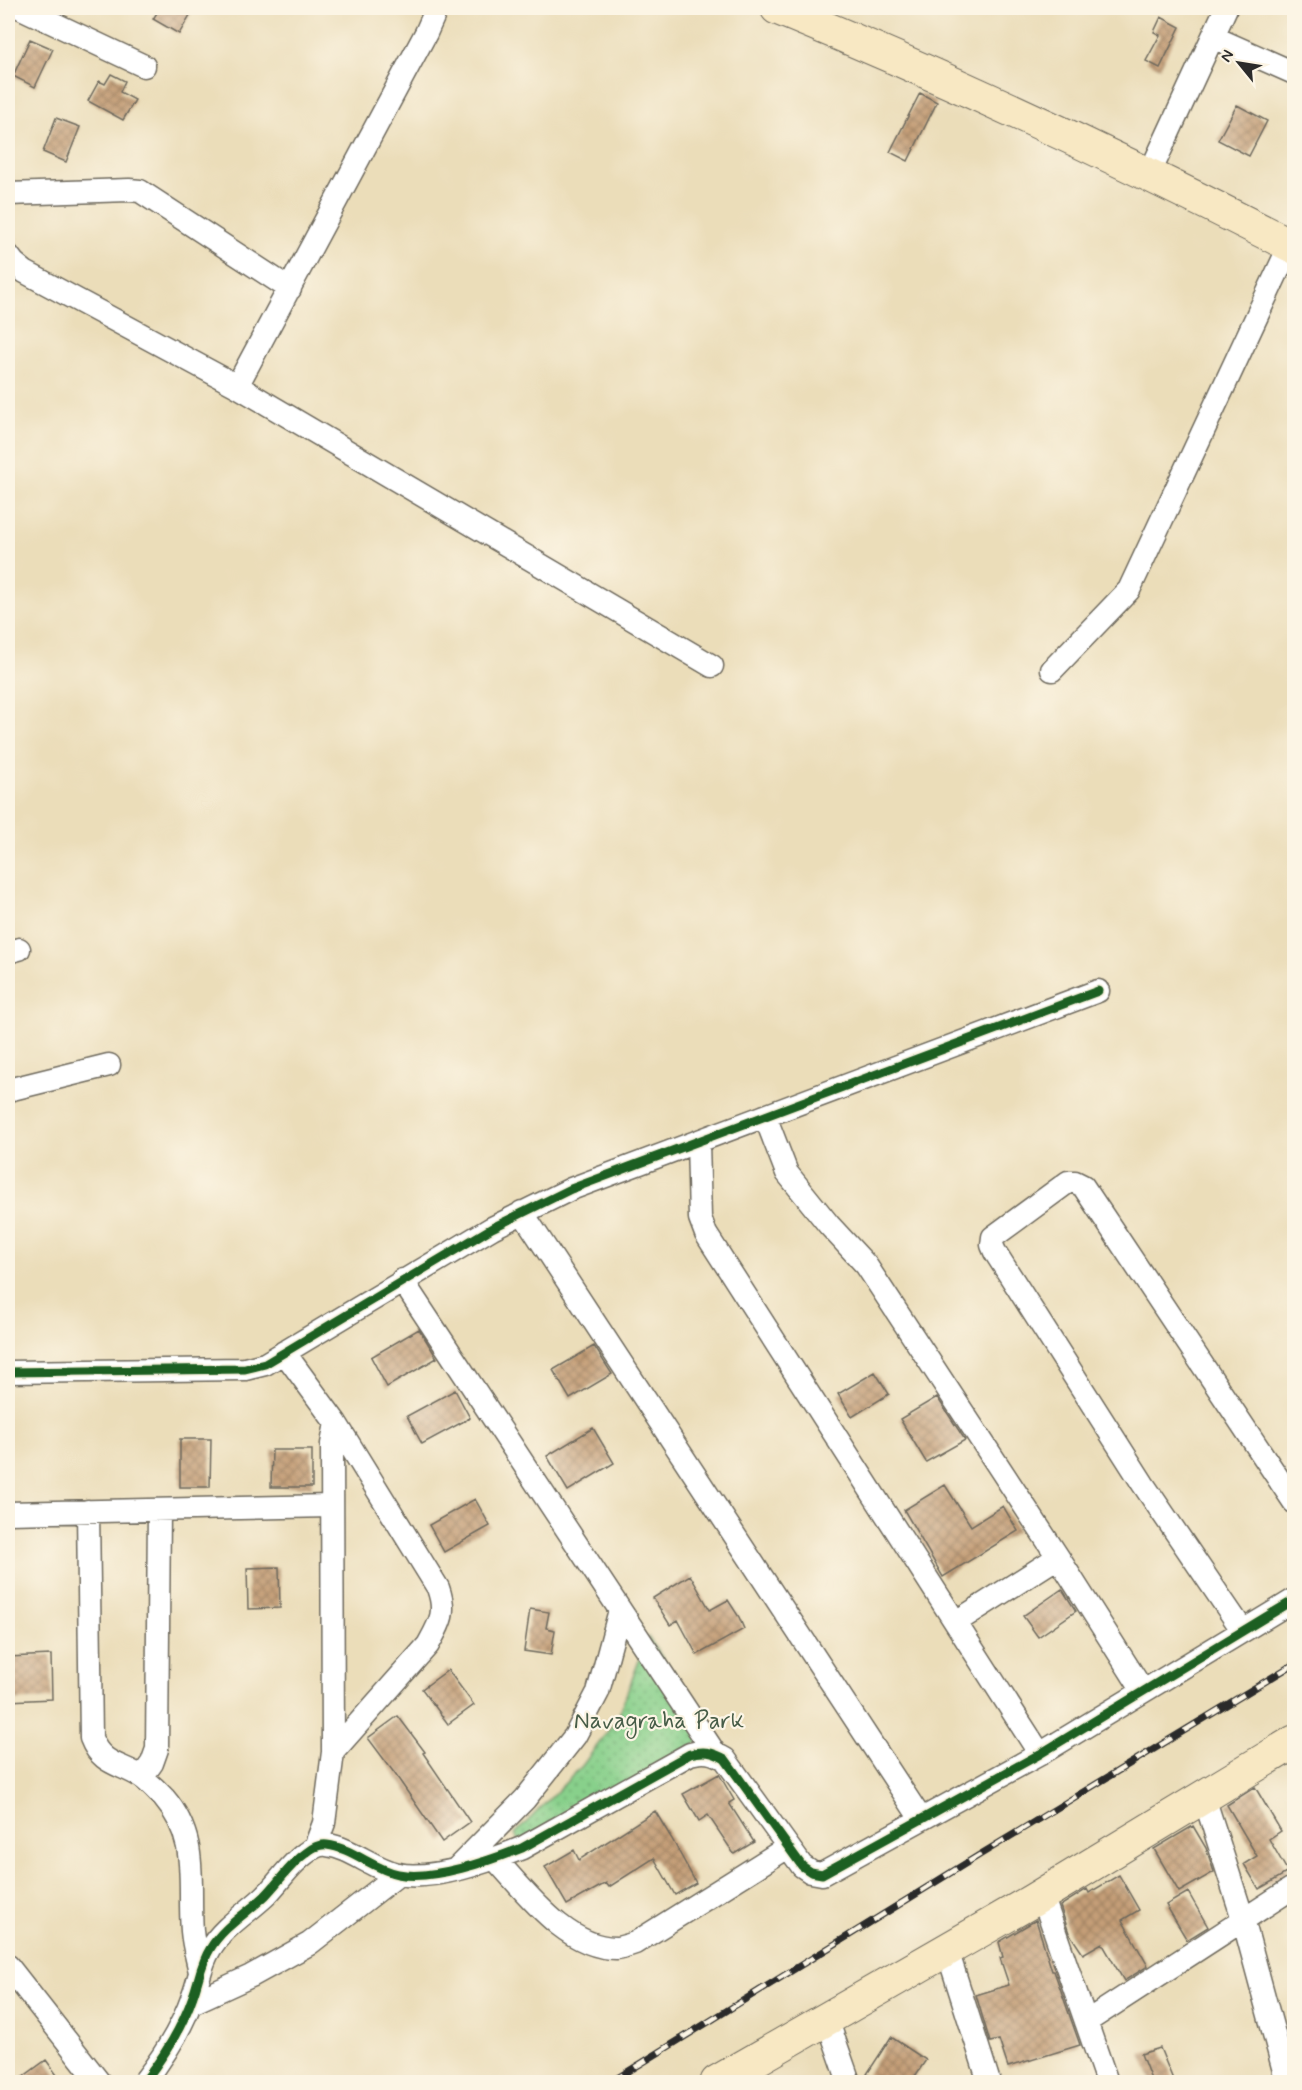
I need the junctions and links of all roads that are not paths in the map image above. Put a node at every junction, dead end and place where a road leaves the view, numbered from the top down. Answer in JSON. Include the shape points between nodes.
{"nodes":[{"id":1,"x":21,"y":8,"type":"edge"},
{"id":2,"x":438,"y":8,"type":"edge"},
{"id":3,"x":777,"y":8,"type":"edge"},
{"id":4,"x":1226,"y":8,"type":"edge"},
{"id":5,"x":1213,"y":37,"type":"junction"},
{"id":6,"x":144,"y":66,"type":"dead end"},
{"id":7,"x":1294,"y":73,"type":"edge"},
{"id":8,"x":1149,"y":175,"type":"junction"},
{"id":9,"x":8,"y":194,"type":"edge"},
{"id":10,"x":1292,"y":246,"type":"edge"},
{"id":11,"x":8,"y":255,"type":"edge"},
{"id":12,"x":290,"y":289,"type":"junction"},
{"id":13,"x":237,"y":386,"type":"junction"},
{"id":14,"x":712,"y":666,"type":"dead end"},
{"id":15,"x":1052,"y":670,"type":"dead end"},
{"id":16,"x":1098,"y":991,"type":"dead end"},
{"id":17,"x":109,"y":1065,"type":"dead end"},
{"id":18,"x":8,"y":1090,"type":"edge"},
{"id":19,"x":765,"y":1116,"type":"junction"},
{"id":20,"x":698,"y":1142,"type":"junction"},
{"id":21,"x":522,"y":1212,"type":"junction"},
{"id":22,"x":402,"y":1281,"type":"junction"},
{"id":23,"x":284,"y":1352,"type":"junction"},
{"id":24,"x":8,"y":1372,"type":"edge"},
{"id":25,"x":336,"y":1423,"type":"junction"},
{"id":26,"x":1294,"y":1502,"type":"edge"},
{"id":27,"x":331,"y":1506,"type":"junction"},
{"id":28,"x":159,"y":1510,"type":"junction"},
{"id":29,"x":88,"y":1511,"type":"junction"},
{"id":30,"x":8,"y":1513,"type":"edge"},
{"id":31,"x":1058,"y":1557,"type":"junction"},
{"id":32,"x":1294,"y":1600,"type":"edge"},
{"id":33,"x":620,"y":1610,"type":"junction"},
{"id":34,"x":956,"y":1622,"type":"junction"},
{"id":35,"x":1243,"y":1631,"type":"junction"},
{"id":36,"x":1143,"y":1691,"type":"junction"},
{"id":37,"x":1294,"y":1742,"type":"edge"},
{"id":38,"x":333,"y":1752,"type":"junction"},
{"id":39,"x":714,"y":1752,"type":"junction"},
{"id":40,"x":1040,"y":1754,"type":"junction"},
{"id":41,"x":142,"y":1777,"type":"junction"},
{"id":42,"x":1204,"y":1797,"type":"junction"},
{"id":43,"x":921,"y":1819,"type":"junction"},
{"id":44,"x":315,"y":1847,"type":"junction"},
{"id":45,"x":788,"y":1847,"type":"junction"},
{"id":46,"x":495,"y":1859,"type":"junction"},
{"id":47,"x":455,"y":1870,"type":"junction"},
{"id":48,"x":399,"y":1874,"type":"junction"},
{"id":49,"x":1294,"y":1887,"type":"edge"},
{"id":50,"x":1042,"y":1895,"type":"junction"},
{"id":51,"x":1243,"y":1920,"type":"junction"},
{"id":52,"x":948,"y":1950,"type":"junction"},
{"id":53,"x":8,"y":1966,"type":"edge"},
{"id":54,"x":200,"y":1972,"type":"junction"},
{"id":55,"x":190,"y":2004,"type":"junction"},
{"id":56,"x":827,"y":2019,"type":"junction"},
{"id":57,"x":1086,"y":2022,"type":"junction"},
{"id":58,"x":99,"y":2082,"type":"edge"},
{"id":59,"x":144,"y":2082,"type":"edge"},
{"id":60,"x":720,"y":2082,"type":"edge"},
{"id":61,"x":849,"y":2082,"type":"edge"},
{"id":62,"x":989,"y":2082,"type":"edge"},
{"id":63,"x":1107,"y":2082,"type":"edge"},
{"id":64,"x":1287,"y":2082,"type":"edge"}],
"edges":[{"from":1,"to":6,"type":"street"},
{"from":2,"to":12,"type":"street"},
{"from":3,"to":8,"type":"street","via":[[1033,119]]},
{"from":4,"to":5,"type":"street"},
{"from":5,"to":7,"type":"street"},
{"from":5,"to":8,"type":"street"},
{"from":8,"to":10,"type":"street"},
{"from":9,"to":12,"type":"street","via":[[140,191]]},
{"from":10,"to":15,"type":"street","via":[[1128,590]]},
{"from":11,"to":13,"type":"street","via":[[25,272]]},
{"from":12,"to":13,"type":"street"},
{"from":13,"to":14,"type":"street"},
{"from":16,"to":19,"type":"street"},
{"from":17,"to":18,"type":"street"},
{"from":19,"to":20,"type":"street"},
{"from":19,"to":31,"type":"street","via":[[787,1173],[866,1265]]},
{"from":20,"to":21,"type":"street","via":[[571,1189]]},
{"from":20,"to":34,"type":"street","via":[[700,1218],[706,1234]]},
{"from":21,"to":22,"type":"street"},
{"from":21,"to":43,"type":"street"},
{"from":22,"to":23,"type":"street"},
{"from":22,"to":33,"type":"street"},
{"from":23,"to":24,"type":"street","via":[[265,1364],[245,1369]]},
{"from":23,"to":25,"type":"street"},
{"from":25,"to":27,"type":"street"},
{"from":25,"to":38,"type":"street","via":[[438,1588],[443,1612],[428,1645]]},
{"from":26,"to":35,"type":"street","via":[[1083,1186],[1068,1182],[993,1237],[992,1245],[1001,1262],[1143,1484]]},
{"from":27,"to":28,"type":"street"},
{"from":27,"to":38,"type":"street"},
{"from":28,"to":29,"type":"street"},
{"from":28,"to":41,"type":"street","via":[[157,1749]]},
{"from":29,"to":30,"type":"street"},
{"from":29,"to":41,"type":"street","via":[[91,1738],[100,1755]]},
{"from":31,"to":34,"type":"street"},
{"from":31,"to":36,"type":"street"},
{"from":32,"to":35,"type":"street"},
{"from":33,"to":39,"type":"street"},
{"from":33,"to":47,"type":"street","via":[[598,1692],[575,1736],[525,1799]]},
{"from":34,"to":40,"type":"street"},
{"from":35,"to":36,"type":"street"},
{"from":36,"to":40,"type":"street"},
{"from":37,"to":42,"type":"street"},
{"from":38,"to":44,"type":"street","via":[[324,1823]]},
{"from":39,"to":45,"type":"street","via":[[725,1759]]},
{"from":39,"to":46,"type":"street","via":[[690,1754],[522,1848]]},
{"from":40,"to":43,"type":"street"},
{"from":41,"to":54,"type":"street","via":[[164,1798],[189,1847],[192,1931]]},
{"from":42,"to":50,"type":"street"},
{"from":42,"to":51,"type":"street"},
{"from":43,"to":45,"type":"street","via":[[822,1874],[802,1866]]},
{"from":44,"to":48,"type":"street","via":[[338,1847]]},
{"from":44,"to":54,"type":"street","via":[[220,1934]]},
{"from":45,"to":46,"type":"street","via":[[635,1943],[618,1948],[581,1939],[561,1927]]},
{"from":46,"to":47,"type":"street"},
{"from":47,"to":48,"type":"street"},
{"from":48,"to":55,"type":"street","via":[[309,1944]]},
{"from":49,"to":51,"type":"street"},
{"from":50,"to":52,"type":"street"},
{"from":50,"to":57,"type":"street"},
{"from":51,"to":57,"type":"street"},
{"from":51,"to":64,"type":"street"},
{"from":52,"to":56,"type":"street"},
{"from":52,"to":62,"type":"street"},
{"from":53,"to":58,"type":"street"},
{"from":54,"to":55,"type":"street"},
{"from":55,"to":59,"type":"street","via":[[179,2030]]},
{"from":56,"to":60,"type":"street"},
{"from":56,"to":61,"type":"street"},
{"from":57,"to":63,"type":"street"}]}
